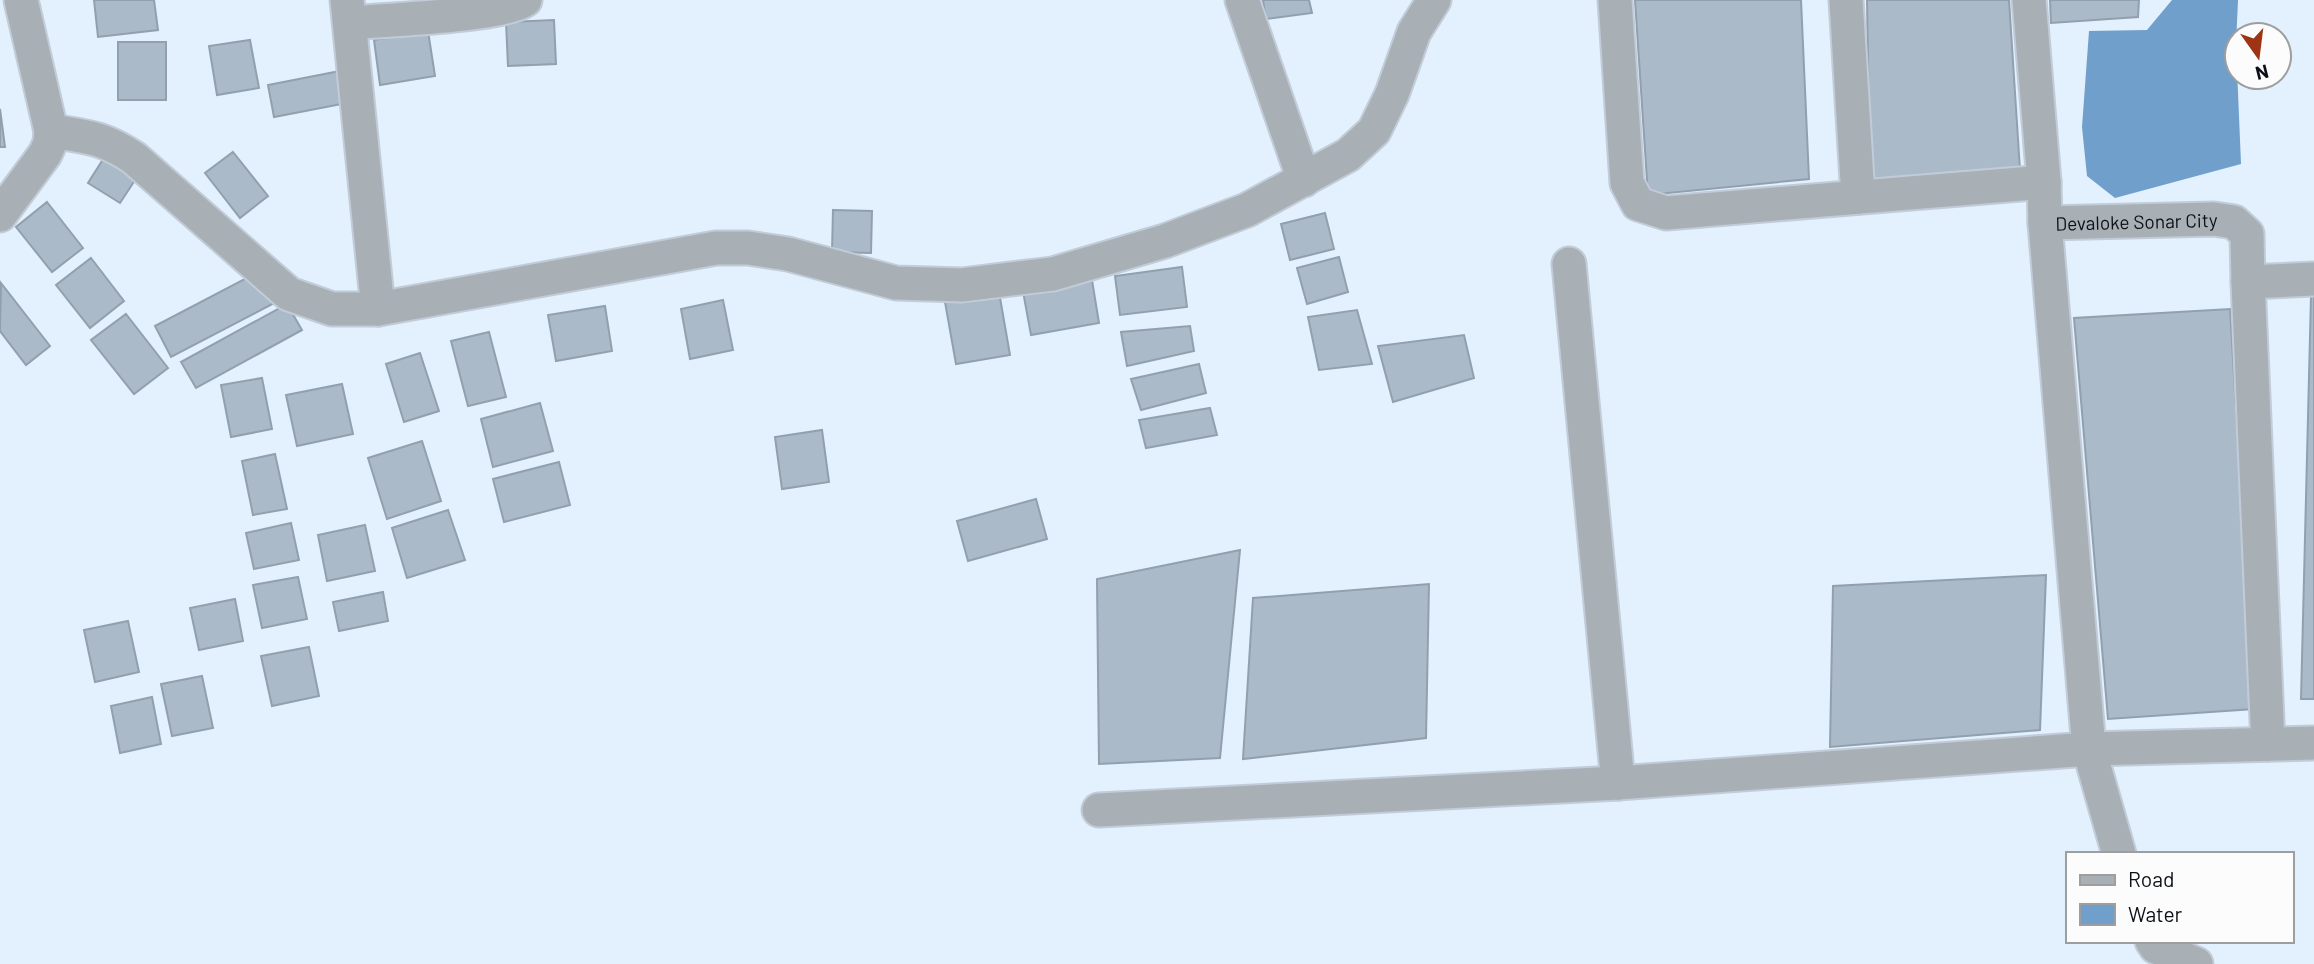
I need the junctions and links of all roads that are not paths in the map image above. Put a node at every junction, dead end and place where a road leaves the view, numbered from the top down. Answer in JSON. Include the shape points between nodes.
{"nodes":[{"id":1,"x":21,"y":0,"type":"edge"},
{"id":2,"x":525,"y":0,"type":"edge"},
{"id":3,"x":1242,"y":0,"type":"edge"},
{"id":4,"x":1434,"y":0,"type":"edge"},
{"id":5,"x":1615,"y":0,"type":"edge"},
{"id":6,"x":1846,"y":0,"type":"edge"},
{"id":7,"x":2029,"y":0,"type":"edge"},
{"id":8,"x":349,"y":11,"type":"edge"},
{"id":9,"x":51,"y":131,"type":"junction"},
{"id":10,"x":1304,"y":180,"type":"junction"},
{"id":11,"x":2044,"y":182,"type":"junction"},
{"id":12,"x":1858,"y":197,"type":"junction"},
{"id":13,"x":0,"y":215,"type":"edge"},
{"id":14,"x":2045,"y":223,"type":"junction"},
{"id":15,"x":1569,"y":264,"type":"dead end"},
{"id":16,"x":2314,"y":279,"type":"edge"},
{"id":17,"x":2248,"y":282,"type":"junction"},
{"id":18,"x":378,"y":309,"type":"junction"},
{"id":19,"x":2314,"y":743,"type":"edge"},
{"id":20,"x":2268,"y":744,"type":"junction"},
{"id":21,"x":2089,"y":749,"type":"junction"},
{"id":22,"x":1618,"y":783,"type":"junction"},
{"id":23,"x":1099,"y":810,"type":"dead end"},
{"id":24,"x":2118,"y":852,"type":"edge"},
{"id":25,"x":2153,"y":943,"type":"edge"},
{"id":26,"x":2196,"y":964,"type":"edge"}],
"edges":[{"from":1,"to":9,"type":"street"},
{"from":2,"to":8,"type":"street","via":[[518,6],[485,12]]},
{"from":3,"to":10,"type":"street"},
{"from":4,"to":10,"type":"street","via":[[1414,32],[1374,131],[1348,155]]},
{"from":5,"to":12,"type":"street","via":[[1627,183],[1638,204],[1666,213]]},
{"from":6,"to":12,"type":"street"},
{"from":7,"to":11,"type":"street","name":"Devaloke Sonar City"},
{"from":8,"to":18,"type":"street"},
{"from":9,"to":13,"type":"street","via":[[45,154]]},
{"from":9,"to":18,"type":"street","via":[[112,143],[134,158],[289,294],[332,309]]},
{"from":10,"to":18,"type":"street","via":[[1200,228],[1053,274],[962,285],[896,283],[788,254],[716,248]]},
{"from":11,"to":12,"type":"street"},
{"from":11,"to":14,"type":"street","name":"Devaloke Sonar City"},
{"from":14,"to":17,"type":"street","name":"Devaloke Sonar City","via":[[2234,222],[2247,234]]},
{"from":14,"to":21,"type":"street"},
{"from":15,"to":22,"type":"street"},
{"from":16,"to":17,"type":"street"},
{"from":17,"to":20,"type":"street","name":"Devaloke Sonar City"},
{"from":19,"to":20,"type":"street"},
{"from":20,"to":21,"type":"street"},
{"from":21,"to":22,"type":"street"},
{"from":21,"to":24,"type":"street"},
{"from":22,"to":23,"type":"street"},
{"from":25,"to":26,"type":"street"}]}
